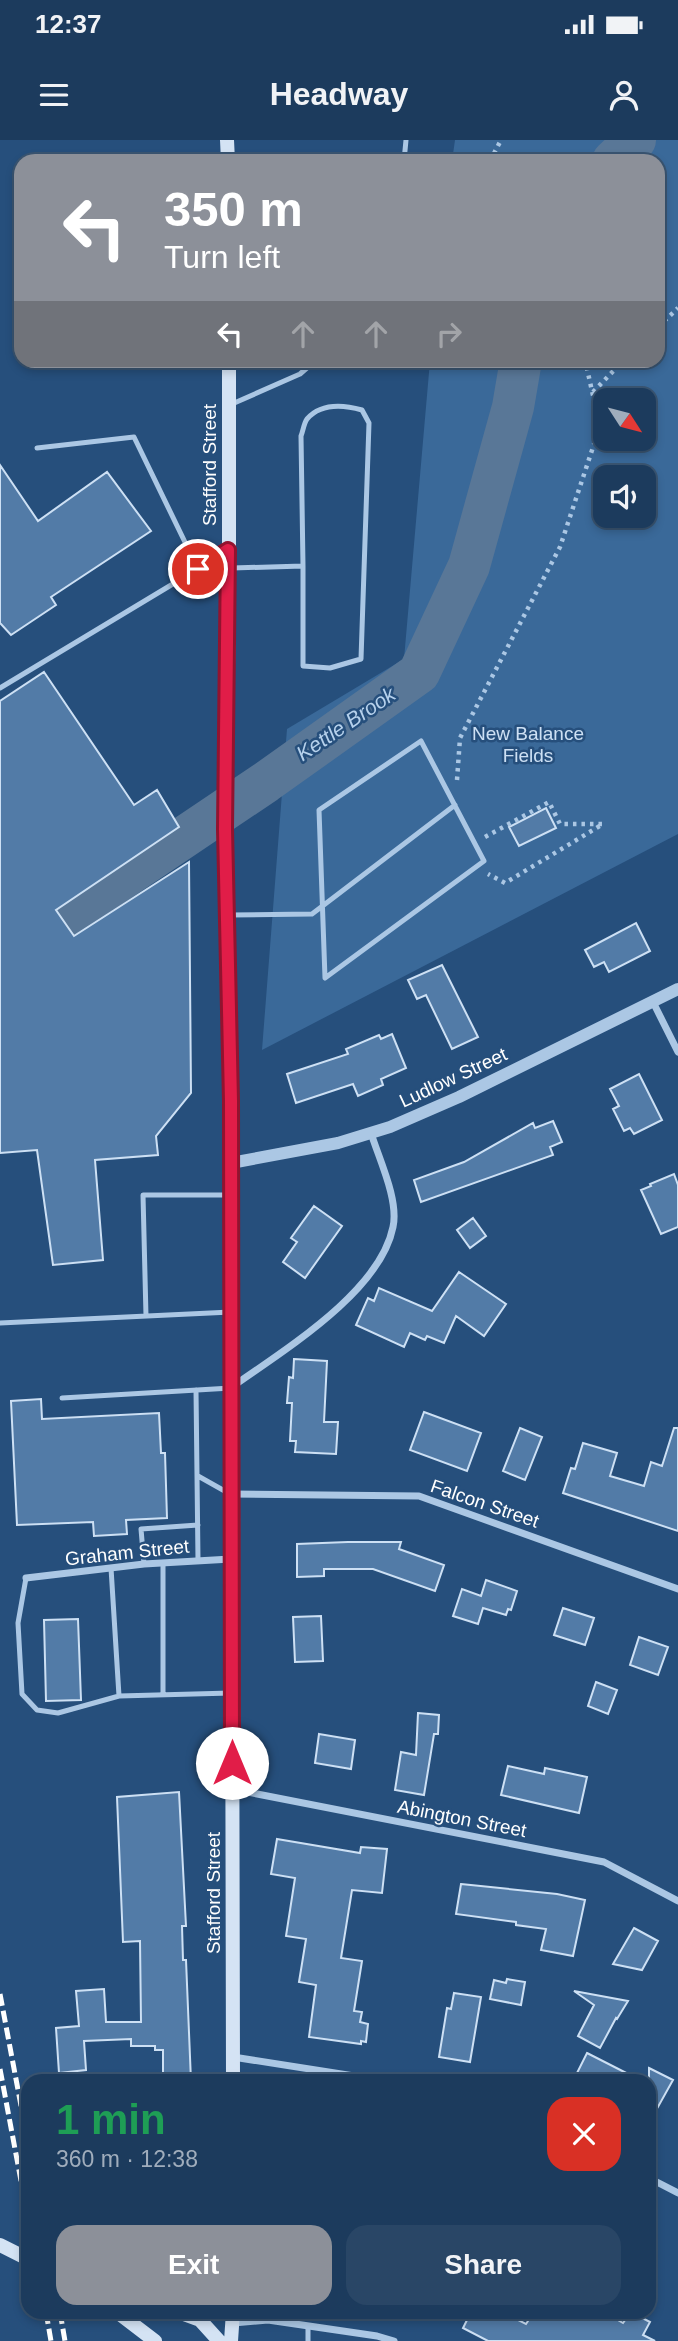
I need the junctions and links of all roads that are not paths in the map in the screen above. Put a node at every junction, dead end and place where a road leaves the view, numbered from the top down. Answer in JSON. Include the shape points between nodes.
{"nodes":[{"id":1,"x":229,"y":368,"type":"edge"},
{"id":2,"x":307,"y":368,"type":"edge"},
{"id":3,"x":229,"y":405,"type":"junction"},
{"id":4,"x":37,"y":448,"type":"dead end"},
{"id":5,"x":228,"y":550,"type":"junction"},
{"id":6,"x":303,"y":566,"type":"junction"},
{"id":7,"x":229,"y":568,"type":"junction"},
{"id":8,"x":198,"y":569,"type":"junction"},
{"id":9,"x":0,"y":688,"type":"edge"},
{"id":10,"x":455,"y":805,"type":"junction"},
{"id":11,"x":323,"y":906,"type":"junction"},
{"id":12,"x":227,"y":915,"type":"junction"},
{"id":13,"x":678,"y":989,"type":"edge"},
{"id":14,"x":653,"y":1002,"type":"junction"},
{"id":15,"x":678,"y":1052,"type":"edge"},
{"id":16,"x":371,"y":1133,"type":"junction"},
{"id":17,"x":231,"y":1163,"type":"junction"},
{"id":18,"x":231,"y":1195,"type":"junction"},
{"id":19,"x":231,"y":1312,"type":"junction"},
{"id":20,"x":146,"y":1316,"type":"junction"},
{"id":21,"x":0,"y":1323,"type":"edge"},
{"id":22,"x":231,"y":1388,"type":"junction"},
{"id":23,"x":196,"y":1390,"type":"junction"},
{"id":24,"x":62,"y":1398,"type":"dead end"},
{"id":25,"x":198,"y":1476,"type":"junction"},
{"id":26,"x":230,"y":1494,"type":"junction"},
{"id":27,"x":198,"y":1525,"type":"junction"},
{"id":28,"x":231,"y":1559,"type":"junction"},
{"id":29,"x":198,"y":1560,"type":"junction"},
{"id":30,"x":163,"y":1563,"type":"junction"},
{"id":31,"x":144,"y":1564,"type":"junction"},
{"id":32,"x":111,"y":1568,"type":"junction"},
{"id":33,"x":26,"y":1578,"type":"joint"},
{"id":34,"x":678,"y":1588,"type":"edge"},
{"id":35,"x":231,"y":1693,"type":"junction"},
{"id":36,"x":163,"y":1694,"type":"junction"},
{"id":37,"x":120,"y":1696,"type":"junction"},
{"id":38,"x":232,"y":1789,"type":"junction"},
{"id":39,"x":678,"y":1901,"type":"edge"},
{"id":40,"x":233,"y":2057,"type":"junction"},
{"id":41,"x":233,"y":2074,"type":"edge"},
{"id":42,"x":341,"y":2074,"type":"edge"},
{"id":43,"x":656,"y":2182,"type":"edge"},
{"id":44,"x":678,"y":2193,"type":"edge"},
{"id":45,"x":0,"y":2245,"type":"edge"},
{"id":46,"x":21,"y":2256,"type":"edge"},
{"id":47,"x":126,"y":2319,"type":"edge"},
{"id":48,"x":197,"y":2319,"type":"edge"},
{"id":49,"x":232,"y":2319,"type":"edge"},
{"id":50,"x":250,"y":2319,"type":"edge"},
{"id":51,"x":308,"y":2326,"type":"junction"},
{"id":52,"x":155,"y":2341,"type":"edge"},
{"id":53,"x":219,"y":2341,"type":"edge"},
{"id":54,"x":232,"y":2341,"type":"edge"},
{"id":55,"x":308,"y":2341,"type":"edge"},
{"id":56,"x":394,"y":2341,"type":"edge"}],
"edges":[{"from":1,"to":3,"type":"main road","name":"Stafford Street"},
{"from":2,"to":3,"type":"lane"},
{"from":3,"to":5,"type":"main road","name":"Stafford Street"},
{"from":4,"to":8,"type":"lane","via":[[134,437]]},
{"from":5,"to":7,"type":"main road","name":"Stafford Street"},
{"from":5,"to":8,"type":"lane"},
{"from":6,"to":6,"type":"lane","via":[[301,436],[307,420],[325,408],[344,405],[362,410],[369,423],[362,659],[330,668],[303,666]]},
{"from":6,"to":7,"type":"lane"},
{"from":7,"to":12,"type":"main road","name":"Stafford Street"},
{"from":8,"to":9,"type":"lane"},
{"from":10,"to":11,"type":"lane"},
{"from":10,"to":11,"type":"lane","via":[[421,741],[319,810]]},
{"from":10,"to":11,"type":"lane","via":[[484,861],[325,978]]},
{"from":11,"to":12,"type":"lane","via":[[312,914]]},
{"from":12,"to":17,"type":"main road","name":"Stafford Street"},
{"from":13,"to":14,"type":"street","name":"Ludlow Street"},
{"from":14,"to":15,"type":"street"},
{"from":14,"to":16,"type":"street","name":"Ludlow Street","via":[[459,1097]]},
{"from":16,"to":17,"type":"street","name":"Ludlow Street"},
{"from":16,"to":22,"type":"street","via":[[392,1200],[394,1225],[385,1250],[360,1286],[313,1330]]},
{"from":17,"to":18,"type":"main road","name":"Stafford Street"},
{"from":18,"to":19,"type":"main road","name":"Stafford Street"},
{"from":18,"to":20,"type":"lane","via":[[143,1195]]},
{"from":19,"to":20,"type":"lane"},
{"from":19,"to":22,"type":"main road","name":"Stafford Street"},
{"from":20,"to":21,"type":"lane"},
{"from":22,"to":23,"type":"lane"},
{"from":22,"to":26,"type":"main road","name":"Stafford Street"},
{"from":23,"to":24,"type":"lane"},
{"from":23,"to":25,"type":"lane"},
{"from":25,"to":26,"type":"lane"},
{"from":25,"to":27,"type":"lane"},
{"from":26,"to":28,"type":"main road","name":"Stafford Street"},
{"from":26,"to":34,"type":"street","name":"Falcon Street","via":[[419,1496]]},
{"from":27,"to":29,"type":"lane"},
{"from":27,"to":31,"type":"lane","via":[[141,1529]]},
{"from":28,"to":29,"type":"street","name":"Graham Street"},
{"from":28,"to":35,"type":"main road","name":"Stafford Street"},
{"from":29,"to":30,"type":"street","name":"Graham Street"},
{"from":30,"to":31,"type":"street","name":"Graham Street"},
{"from":30,"to":36,"type":"lane"},
{"from":31,"to":32,"type":"street","name":"Graham Street"},
{"from":32,"to":33,"type":"street","name":"Graham Street"},
{"from":32,"to":37,"type":"lane"},
{"from":33,"to":37,"type":"lane","via":[[18,1623],[23,1694],[37,1710],[58,1713]]},
{"from":35,"to":36,"type":"lane"},
{"from":35,"to":38,"type":"main road","name":"Stafford Street"},
{"from":36,"to":37,"type":"lane"},
{"from":38,"to":39,"type":"street","name":"Abington Street","via":[[604,1862]]},
{"from":38,"to":40,"type":"main road","name":"Stafford Street"},
{"from":40,"to":41,"type":"main road","name":"Stafford Street"},
{"from":40,"to":42,"type":"street"},
{"from":43,"to":44,"type":"street"},
{"from":45,"to":46,"type":"main road"},
{"from":47,"to":52,"type":"main road"},
{"from":48,"to":53,"type":"main road"},
{"from":49,"to":54,"type":"main road"},
{"from":50,"to":51,"type":"street"},
{"from":51,"to":55,"type":"lane"},
{"from":51,"to":56,"type":"street"}]}
